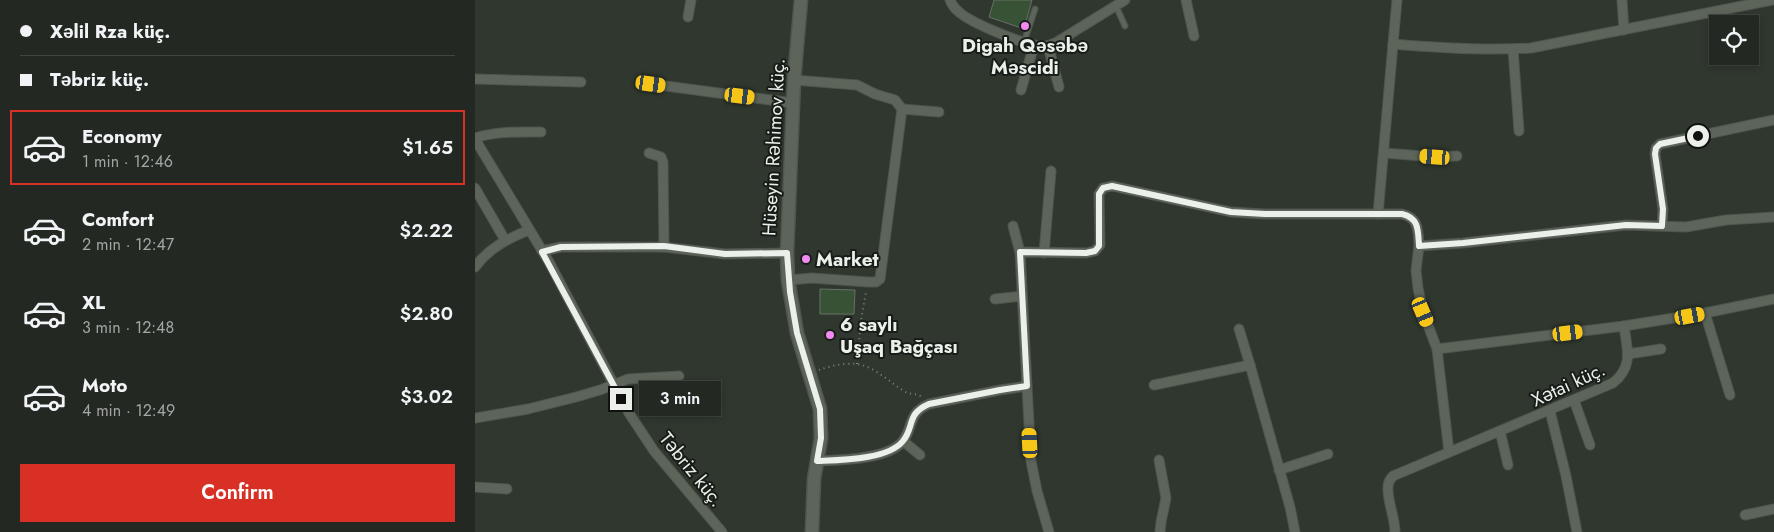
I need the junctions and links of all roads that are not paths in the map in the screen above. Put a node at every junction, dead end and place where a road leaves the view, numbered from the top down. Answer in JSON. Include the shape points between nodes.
{"nodes":[{"id":1,"x":691,"y":0,"type":"edge"},
{"id":2,"x":801,"y":0,"type":"edge"},
{"id":3,"x":950,"y":0,"type":"edge"},
{"id":4,"x":1125,"y":0,"type":"edge"},
{"id":5,"x":1186,"y":0,"type":"edge"},
{"id":6,"x":1397,"y":0,"type":"edge"},
{"id":7,"x":1621,"y":0,"type":"edge"},
{"id":8,"x":1772,"y":0,"type":"edge"},
{"id":9,"x":1116,"y":5,"type":"junction"},
{"id":10,"x":1035,"y":9,"type":"dead end"},
{"id":11,"x":688,"y":17,"type":"dead end"},
{"id":12,"x":1125,"y":26,"type":"dead end"},
{"id":13,"x":1624,"y":30,"type":"junction"},
{"id":14,"x":1194,"y":36,"type":"dead end"},
{"id":15,"x":1024,"y":42,"type":"junction"},
{"id":16,"x":1393,"y":44,"type":"junction"},
{"id":17,"x":1034,"y":45,"type":"junction"},
{"id":18,"x":1048,"y":46,"type":"junction"},
{"id":19,"x":1513,"y":49,"type":"junction"},
{"id":20,"x":475,"y":79,"type":"edge"},
{"id":21,"x":794,"y":80,"type":"junction"},
{"id":22,"x":581,"y":82,"type":"dead end"},
{"id":23,"x":651,"y":84,"type":"dead end"},
{"id":24,"x":1059,"y":86,"type":"dead end"},
{"id":25,"x":1021,"y":90,"type":"dead end"},
{"id":26,"x":793,"y":103,"type":"junction"},
{"id":27,"x":902,"y":109,"type":"junction"},
{"id":28,"x":939,"y":112,"type":"dead end"},
{"id":29,"x":1774,"y":120,"type":"edge"},
{"id":30,"x":1519,"y":131,"type":"dead end"},
{"id":31,"x":541,"y":132,"type":"dead end"},
{"id":32,"x":475,"y":138,"type":"edge"},
{"id":33,"x":649,"y":153,"type":"dead end"},
{"id":34,"x":1384,"y":153,"type":"junction"},
{"id":35,"x":1457,"y":156,"type":"dead end"},
{"id":36,"x":1051,"y":171,"type":"dead end"},
{"id":37,"x":475,"y":188,"type":"edge"},
{"id":38,"x":1379,"y":214,"type":"junction"},
{"id":39,"x":1774,"y":217,"type":"edge"},
{"id":40,"x":1013,"y":226,"type":"dead end"},
{"id":41,"x":1662,"y":226,"type":"junction"},
{"id":42,"x":529,"y":230,"type":"junction"},
{"id":43,"x":505,"y":240,"type":"junction"},
{"id":44,"x":664,"y":246,"type":"junction"},
{"id":45,"x":1419,"y":246,"type":"junction"},
{"id":46,"x":542,"y":252,"type":"junction"},
{"id":47,"x":1020,"y":252,"type":"junction"},
{"id":48,"x":787,"y":253,"type":"junction"},
{"id":49,"x":1044,"y":253,"type":"junction"},
{"id":50,"x":475,"y":267,"type":"edge"},
{"id":51,"x":788,"y":280,"type":"junction"},
{"id":52,"x":1022,"y":296,"type":"junction"},
{"id":53,"x":995,"y":299,"type":"dead end"},
{"id":54,"x":1774,"y":299,"type":"edge"},
{"id":55,"x":1705,"y":313,"type":"junction"},
{"id":56,"x":1623,"y":326,"type":"junction"},
{"id":57,"x":1239,"y":330,"type":"dead end"},
{"id":58,"x":1437,"y":349,"type":"junction"},
{"id":59,"x":1661,"y":350,"type":"dead end"},
{"id":60,"x":1628,"y":354,"type":"junction"},
{"id":61,"x":1250,"y":364,"type":"junction"},
{"id":62,"x":679,"y":376,"type":"dead end"},
{"id":63,"x":1154,"y":385,"type":"dead end"},
{"id":64,"x":614,"y":386,"type":"junction"},
{"id":65,"x":1027,"y":386,"type":"junction"},
{"id":66,"x":1730,"y":395,"type":"dead end"},
{"id":67,"x":1574,"y":400,"type":"junction"},
{"id":68,"x":1550,"y":411,"type":"junction"},
{"id":69,"x":475,"y":418,"type":"edge"},
{"id":70,"x":1501,"y":431,"type":"junction"},
{"id":71,"x":903,"y":441,"type":"junction"},
{"id":72,"x":1589,"y":445,"type":"dead end"},
{"id":73,"x":1449,"y":452,"type":"junction"},
{"id":74,"x":1328,"y":454,"type":"dead end"},
{"id":75,"x":920,"y":456,"type":"dead end"},
{"id":76,"x":1159,"y":460,"type":"dead end"},
{"id":77,"x":817,"y":461,"type":"junction"},
{"id":78,"x":1507,"y":465,"type":"dead end"},
{"id":79,"x":1279,"y":470,"type":"junction"},
{"id":80,"x":475,"y":487,"type":"edge"},
{"id":81,"x":507,"y":489,"type":"dead end"},
{"id":82,"x":1774,"y":509,"type":"edge"},
{"id":83,"x":1745,"y":515,"type":"dead end"},
{"id":84,"x":722,"y":532,"type":"edge"},
{"id":85,"x":812,"y":532,"type":"edge"},
{"id":86,"x":1049,"y":532,"type":"edge"},
{"id":87,"x":1161,"y":532,"type":"edge"},
{"id":88,"x":1295,"y":532,"type":"edge"},
{"id":89,"x":1395,"y":532,"type":"edge"},
{"id":90,"x":1577,"y":532,"type":"edge"}],
"edges":[{"from":1,"to":11,"type":"street"},
{"from":2,"to":21,"type":"main road","name":"Hüseyin Rəhimov küç."},
{"from":3,"to":15,"type":"street","via":[[960,14]]},
{"from":4,"to":9,"type":"street"},
{"from":5,"to":14,"type":"street"},
{"from":6,"to":16,"type":"street"},
{"from":7,"to":13,"type":"street"},
{"from":8,"to":13,"type":"street"},
{"from":9,"to":12,"type":"lane"},
{"from":9,"to":18,"type":"street"},
{"from":10,"to":15,"type":"lane"},
{"from":13,"to":19,"type":"street"},
{"from":15,"to":17,"type":"street"},
{"from":16,"to":19,"type":"street"},
{"from":16,"to":34,"type":"street"},
{"from":17,"to":18,"type":"street"},
{"from":17,"to":25,"type":"street"},
{"from":18,"to":24,"type":"street"},
{"from":19,"to":30,"type":"street"},
{"from":20,"to":22,"type":"street"},
{"from":21,"to":26,"type":"main road","name":"Hüseyin Rəhimov küç."},
{"from":21,"to":27,"type":"street","via":[[857,85],[895,100]]},
{"from":23,"to":26,"type":"street"},
{"from":26,"to":48,"type":"main road","name":"Hüseyin Rəhimov küç."},
{"from":27,"to":28,"type":"street"},
{"from":27,"to":51,"type":"street","via":[[880,279],[876,282],[811,278]]},
{"from":29,"to":41,"type":"street","via":[[1660,144],[1655,154],[1663,209]]},
{"from":31,"to":32,"type":"street","via":[[501,132]]},
{"from":32,"to":42,"type":"street","name":"Təbriz küç."},
{"from":33,"to":44,"type":"street","via":[[661,157],[663,162]]},
{"from":34,"to":35,"type":"street"},
{"from":34,"to":38,"type":"street"},
{"from":36,"to":49,"type":"street"},
{"from":37,"to":43,"type":"street"},
{"from":38,"to":45,"type":"street","via":[[1410,216],[1415,222]]},
{"from":38,"to":49,"type":"street","via":[[1231,212],[1112,186],[1103,188],[1099,194],[1099,246],[1095,251]]},
{"from":39,"to":41,"type":"street","via":[[1686,227]]},
{"from":40,"to":47,"type":"street"},
{"from":41,"to":45,"type":"street","via":[[1626,225]]},
{"from":42,"to":43,"type":"street"},
{"from":42,"to":46,"type":"street","name":"Təbriz küç."},
{"from":43,"to":50,"type":"street","via":[[484,255]]},
{"from":44,"to":46,"type":"street","via":[[561,247]]},
{"from":44,"to":48,"type":"street","via":[[725,254]]},
{"from":45,"to":58,"type":"street","via":[[1420,301]]},
{"from":46,"to":64,"type":"street","name":"Təbriz küç."},
{"from":47,"to":49,"type":"street"},
{"from":47,"to":52,"type":"street"},
{"from":48,"to":51,"type":"main road","name":"Hüseyin Rəhimov küç."},
{"from":51,"to":77,"type":"main road","name":"Hüseyin Rəhimov küç.","via":[[797,333],[821,416]]},
{"from":52,"to":53,"type":"street"},
{"from":52,"to":65,"type":"street"},
{"from":54,"to":55,"type":"street"},
{"from":55,"to":56,"type":"street"},
{"from":55,"to":66,"type":"street"},
{"from":56,"to":58,"type":"street"},
{"from":56,"to":60,"type":"street","name":"Xətai küç."},
{"from":57,"to":61,"type":"street"},
{"from":58,"to":73,"type":"street"},
{"from":59,"to":60,"type":"street"},
{"from":60,"to":67,"type":"street","name":"Xətai küç.","via":[[1621,376],[1613,383]]},
{"from":61,"to":63,"type":"street"},
{"from":61,"to":79,"type":"street"},
{"from":62,"to":64,"type":"street","via":[[628,379]]},
{"from":64,"to":69,"type":"street","via":[[576,398]]},
{"from":64,"to":84,"type":"street","name":"Təbriz küç.","via":[[654,451]]},
{"from":65,"to":71,"type":"street","via":[[919,408]]},
{"from":65,"to":86,"type":"street","via":[[1031,461]]},
{"from":67,"to":68,"type":"street","name":"Xətai küç."},
{"from":67,"to":72,"type":"street"},
{"from":68,"to":70,"type":"street","name":"Xətai küç."},
{"from":68,"to":90,"type":"street"},
{"from":70,"to":73,"type":"street","name":"Xətai küç."},
{"from":70,"to":78,"type":"street"},
{"from":71,"to":75,"type":"street"},
{"from":71,"to":77,"type":"street","via":[[896,448],[864,457]]},
{"from":73,"to":89,"type":"street","name":"Xətai küç.","via":[[1389,480],[1387,487]]},
{"from":74,"to":79,"type":"street"},
{"from":76,"to":87,"type":"street","via":[[1166,498]]},
{"from":77,"to":85,"type":"main road","name":"Hüseyin Rəhimov küç."},
{"from":79,"to":88,"type":"street"},
{"from":80,"to":81,"type":"street"},
{"from":82,"to":83,"type":"street"}]}
